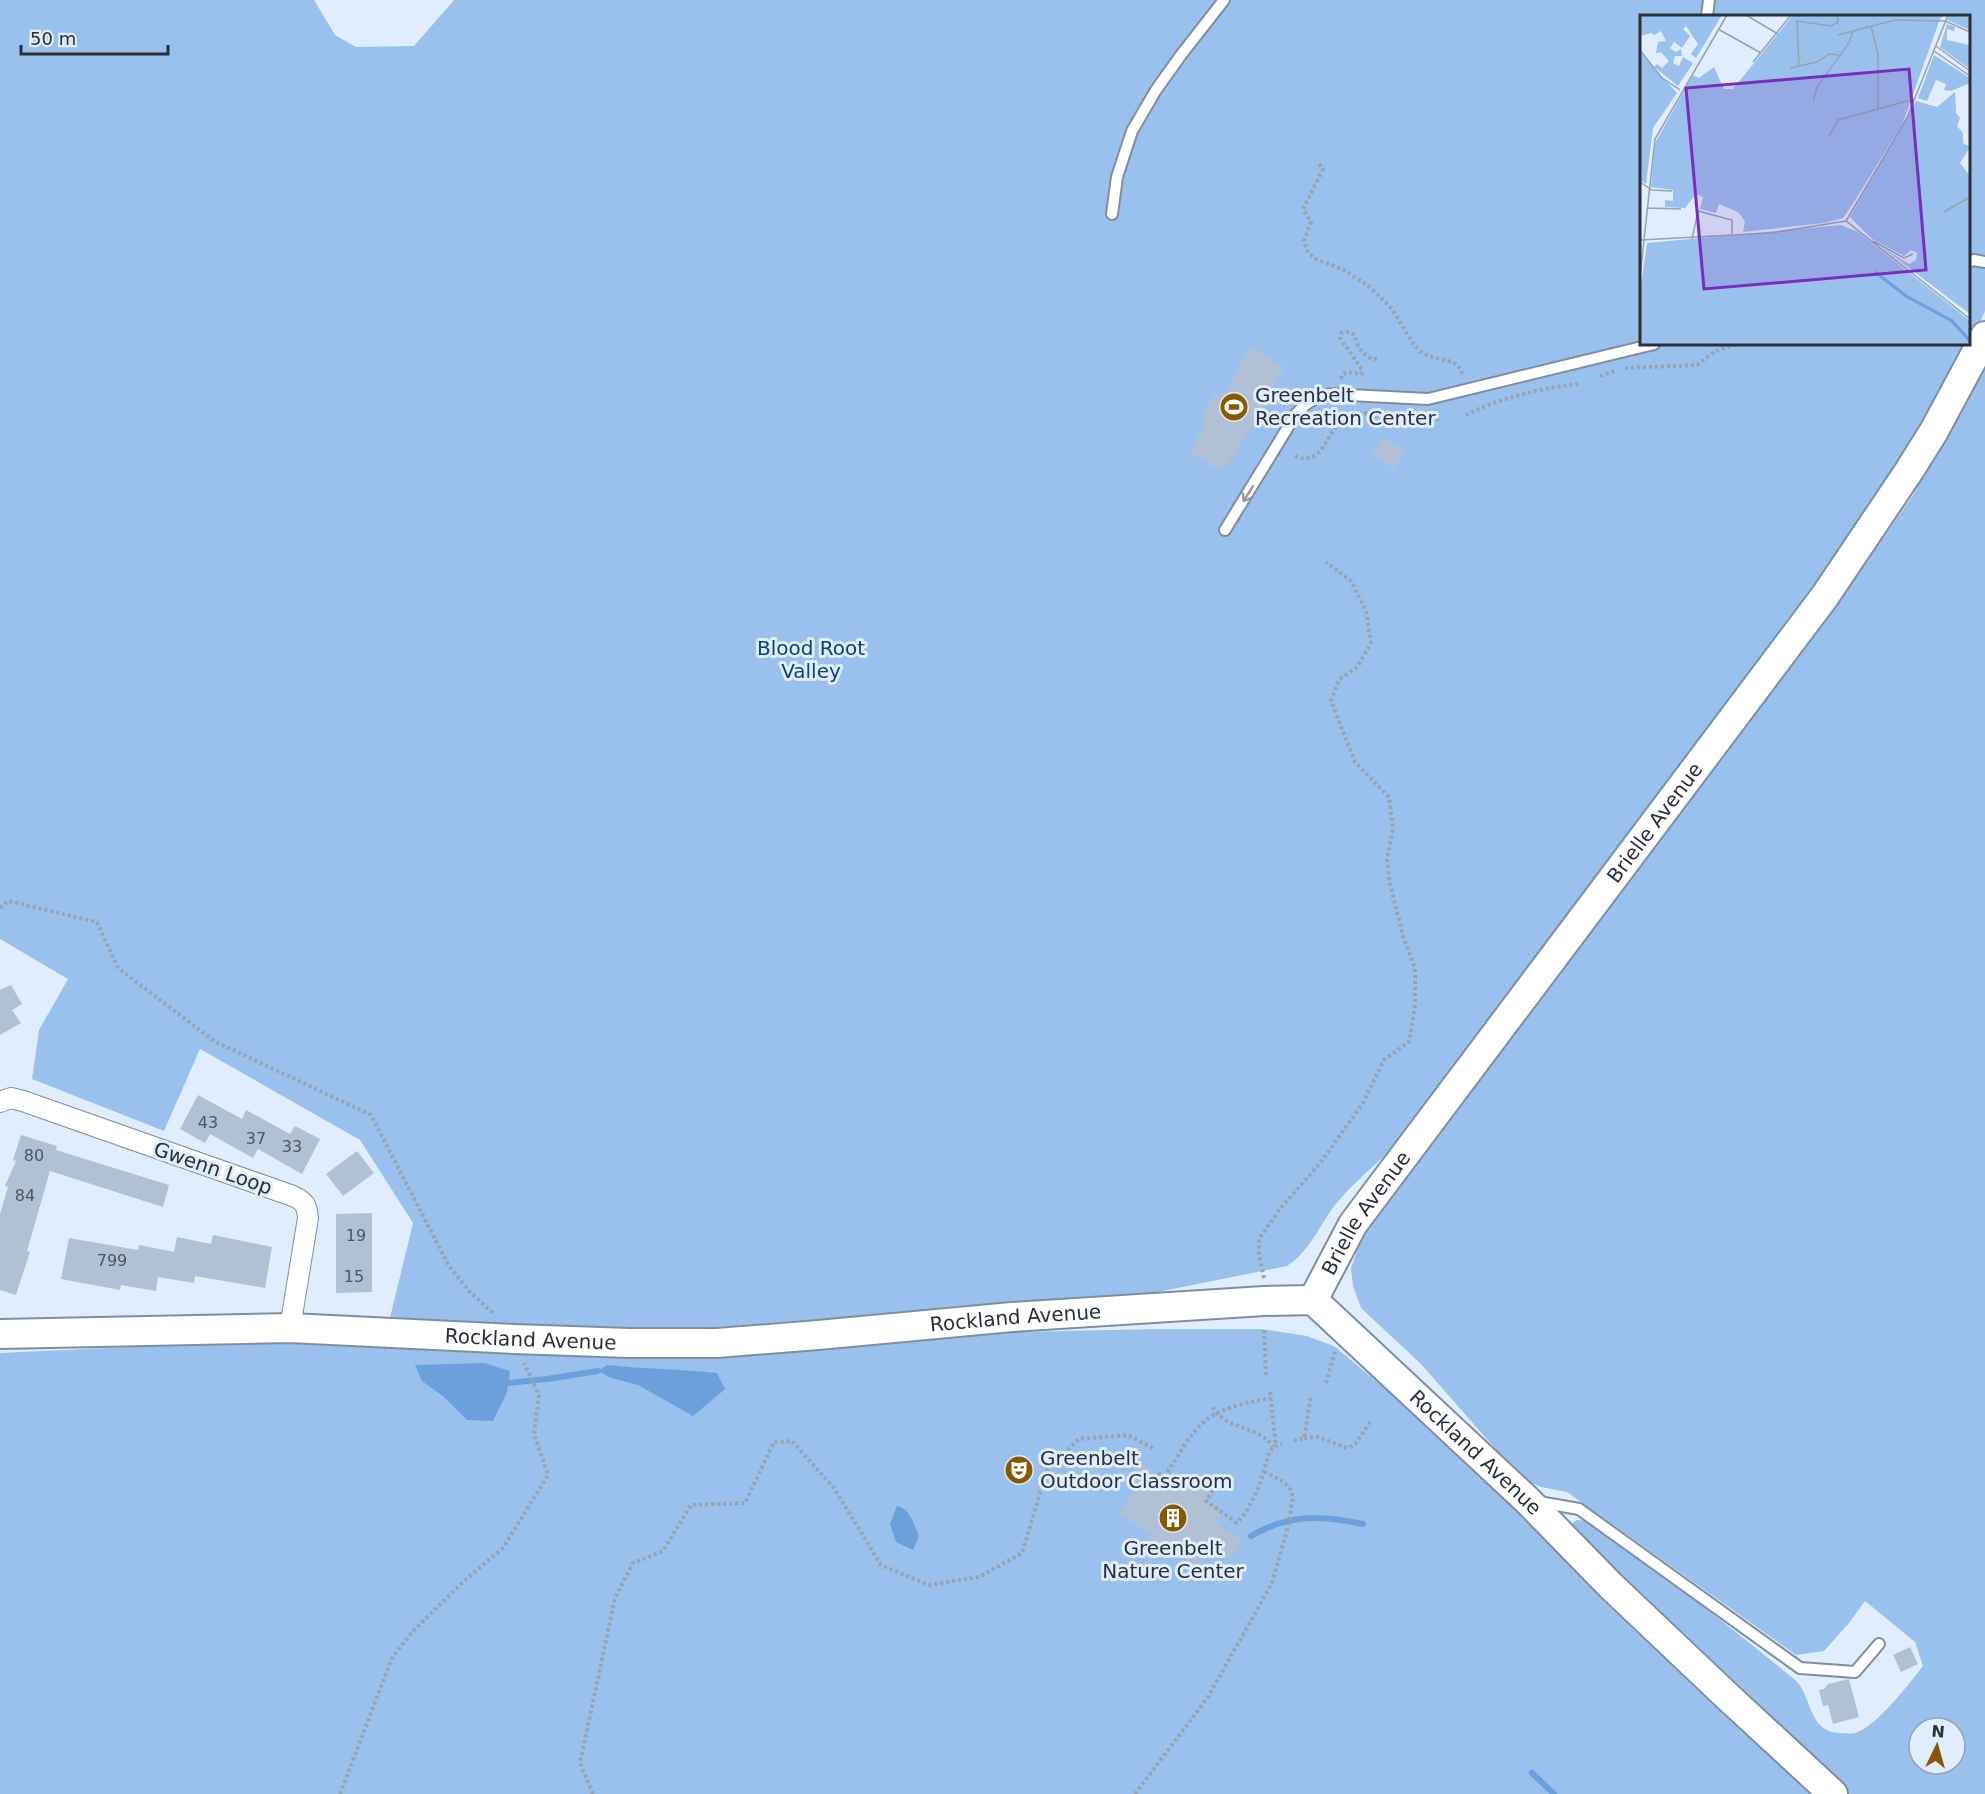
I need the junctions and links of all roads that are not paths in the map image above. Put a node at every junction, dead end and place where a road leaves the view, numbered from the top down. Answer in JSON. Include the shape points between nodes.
{"nodes":[{"id":1,"x":1224,"y":0,"type":"edge"},
{"id":2,"x":1709,"y":0,"type":"edge"},
{"id":3,"x":1707,"y":15,"type":"edge"},
{"id":4,"x":1112,"y":214,"type":"dead end"},
{"id":5,"x":1970,"y":261,"type":"edge"},
{"id":6,"x":1985,"y":262,"type":"edge"},
{"id":7,"x":1985,"y":336,"type":"edge"},
{"id":8,"x":1650,"y":345,"type":"edge"},
{"id":9,"x":1225,"y":530,"type":"dead end"},
{"id":10,"x":0,"y":1102,"type":"edge"},
{"id":11,"x":1313,"y":1300,"type":"junction"},
{"id":12,"x":290,"y":1328,"type":"junction"},
{"id":13,"x":0,"y":1334,"type":"edge"},
{"id":14,"x":1527,"y":1500,"type":"junction"},
{"id":15,"x":1879,"y":1644,"type":"dead end"},
{"id":16,"x":1833,"y":1794,"type":"edge"}],
"edges":[{"from":1,"to":4,"type":"lane","via":[[1156,90],[1132,131],[1117,177]]},
{"from":2,"to":3,"type":"lane"},
{"from":5,"to":6,"type":"lane"},
{"from":7,"to":11,"type":"street","name":"Brielle Avenue","via":[[1922,451],[1825,596],[1353,1224]]},
{"from":8,"to":9,"type":"lane","one_way":true,"via":[[1428,399],[1320,396],[1296,414]]},
{"from":10,"to":12,"type":"street","name":"Gwenn Loop","via":[[11,1098],[23,1101],[304,1201],[308,1218]]},
{"from":11,"to":12,"type":"street","name":"Rockland Avenue","via":[[1012,1317],[717,1342],[629,1343]]},
{"from":11,"to":14,"type":"street","name":"Rockland Avenue"},
{"from":12,"to":13,"type":"street","name":"Rockland Avenue"},
{"from":14,"to":15,"type":"lane","via":[[1579,1509],[1800,1668],[1856,1672]]},
{"from":14,"to":16,"type":"street","name":"Rockland Avenue","via":[[1619,1593]]}]}
